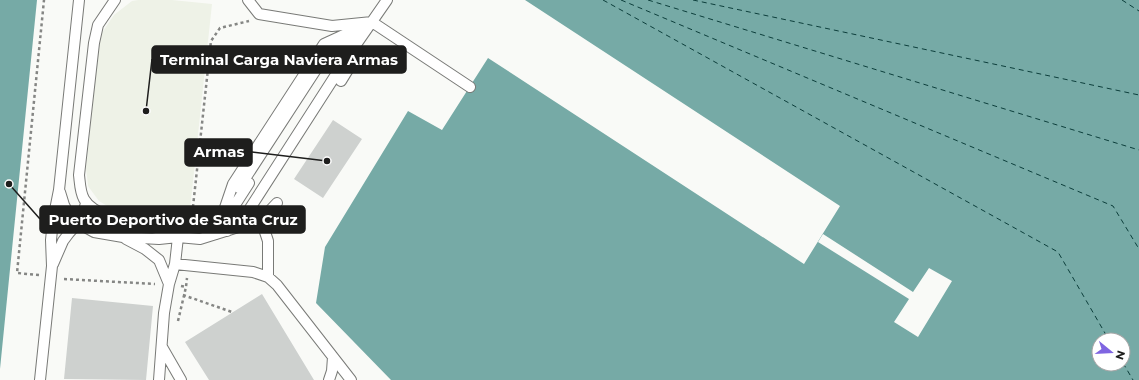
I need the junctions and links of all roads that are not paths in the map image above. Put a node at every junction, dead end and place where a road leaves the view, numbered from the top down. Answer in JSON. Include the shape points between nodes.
{"nodes":[{"id":1,"x":79,"y":0,"type":"edge"},
{"id":2,"x":115,"y":0,"type":"edge"},
{"id":3,"x":248,"y":0,"type":"edge"},
{"id":4,"x":387,"y":0,"type":"edge"},
{"id":5,"x":372,"y":22,"type":"junction"},
{"id":6,"x":470,"y":87,"type":"dead end"},
{"id":7,"x":59,"y":190,"type":"junction"},
{"id":8,"x":86,"y":203,"type":"junction"},
{"id":9,"x":277,"y":203,"type":"dead end"},
{"id":10,"x":261,"y":220,"type":"junction"},
{"id":11,"x":78,"y":223,"type":"junction"},
{"id":12,"x":242,"y":226,"type":"junction"},
{"id":13,"x":227,"y":231,"type":"junction"},
{"id":14,"x":216,"y":234,"type":"junction"},
{"id":15,"x":178,"y":237,"type":"junction"},
{"id":16,"x":123,"y":238,"type":"junction"},
{"id":17,"x":175,"y":264,"type":"junction"},
{"id":18,"x":52,"y":266,"type":"junction"},
{"id":19,"x":268,"y":277,"type":"junction"},
{"id":20,"x":168,"y":284,"type":"junction"},
{"id":21,"x":162,"y":347,"type":"junction"},
{"id":22,"x":333,"y":357,"type":"junction"},
{"id":23,"x":40,"y":380,"type":"edge"},
{"id":24,"x":159,"y":380,"type":"edge"},
{"id":25,"x":181,"y":380,"type":"edge"},
{"id":26,"x":329,"y":380,"type":"edge"},
{"id":27,"x":351,"y":380,"type":"edge"}],
"edges":[{"from":1,"to":7,"type":"lane"},
{"from":2,"to":8,"type":"lane","via":[[98,26],[94,43],[79,175],[81,192]]},
{"from":3,"to":5,"type":"lane","via":[[258,14],[332,26]]},
{"from":4,"to":5,"type":"lane"},
{"from":5,"to":6,"type":"lane"},
{"from":5,"to":12,"type":"lane"},
{"from":5,"to":13,"type":"lane","via":[[341,56]]},
{"from":5,"to":14,"type":"lane","via":[[324,44],[233,184]]},
{"from":7,"to":11,"type":"lane","via":[[64,205]]},
{"from":7,"to":18,"type":"lane","via":[[51,240]]},
{"from":8,"to":11,"type":"lane"},
{"from":8,"to":15,"type":"lane","via":[[99,212],[122,221],[162,230]]},
{"from":9,"to":10,"type":"lane"},
{"from":10,"to":12,"type":"lane"},
{"from":10,"to":19,"type":"lane","via":[[268,241]]},
{"from":11,"to":16,"type":"lane","via":[[94,232]]},
{"from":11,"to":18,"type":"lane","via":[[63,241]]},
{"from":12,"to":13,"type":"lane"},
{"from":13,"to":14,"type":"lane"},
{"from":14,"to":15,"type":"lane","via":[[200,239]]},
{"from":15,"to":16,"type":"lane"},
{"from":15,"to":17,"type":"lane"},
{"from":16,"to":20,"type":"lane","via":[[145,249],[159,260]]},
{"from":17,"to":19,"type":"lane","via":[[253,272]]},
{"from":17,"to":20,"type":"lane"},
{"from":18,"to":23,"type":"lane"},
{"from":19,"to":22,"type":"lane"},
{"from":20,"to":21,"type":"lane"},
{"from":21,"to":24,"type":"lane"},
{"from":21,"to":25,"type":"lane"},
{"from":22,"to":26,"type":"lane"},
{"from":22,"to":27,"type":"lane"}]}
